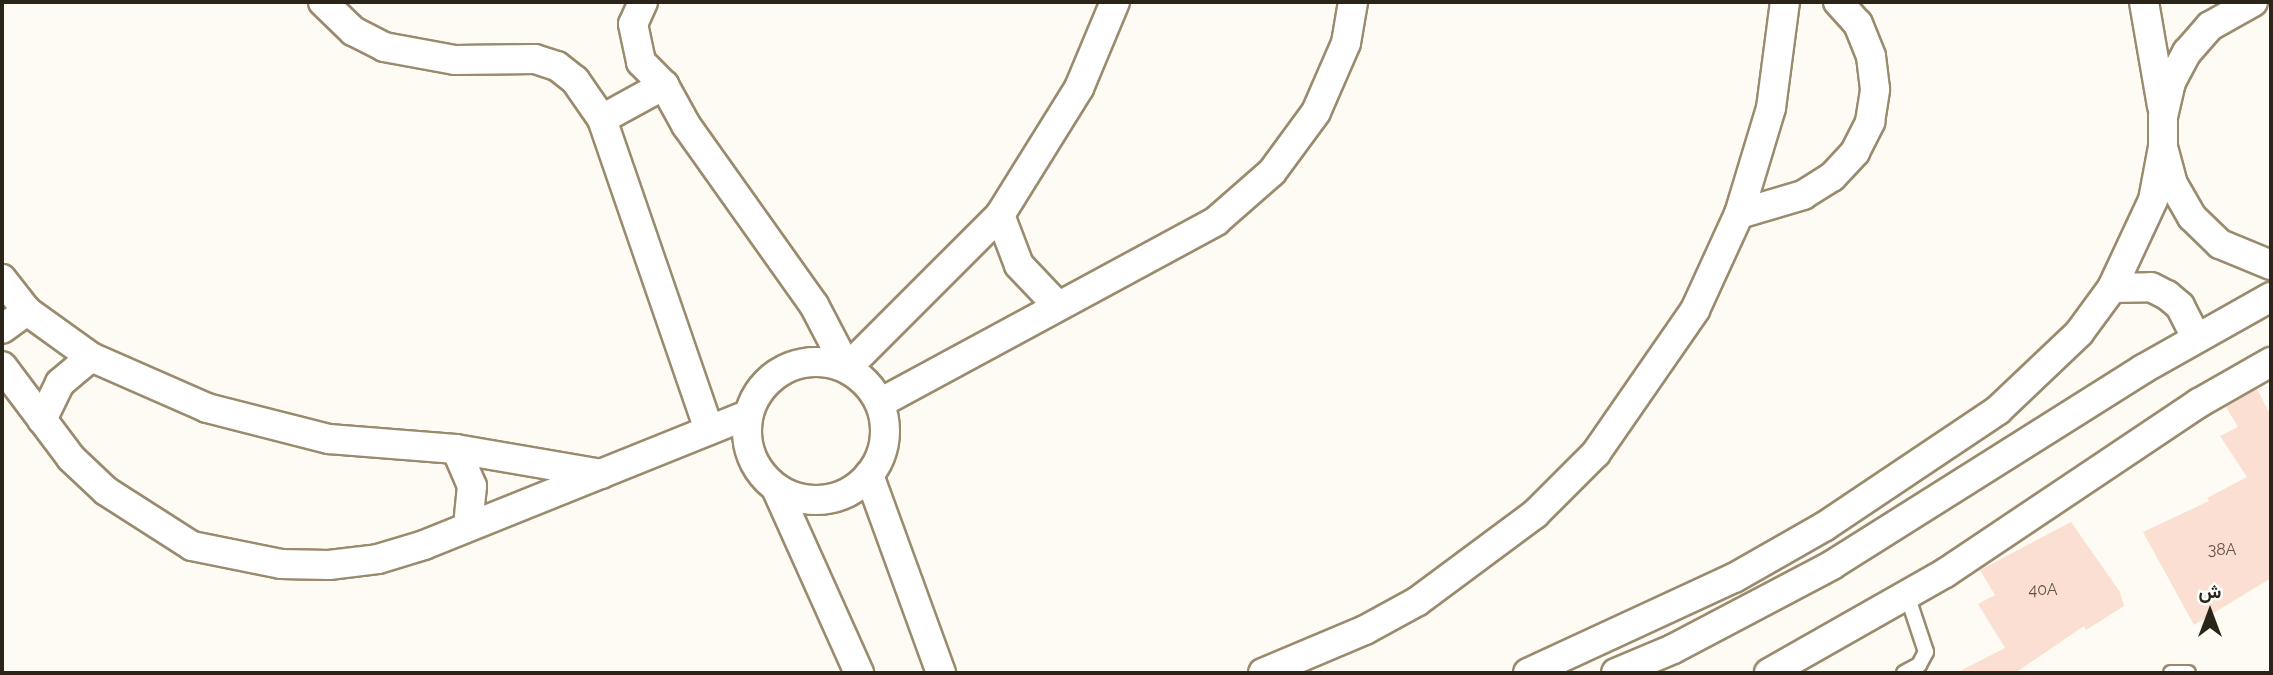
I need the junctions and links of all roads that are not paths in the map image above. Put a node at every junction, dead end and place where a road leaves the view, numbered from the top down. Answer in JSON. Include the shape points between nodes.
{"nodes":[{"id":1,"x":323,"y":2,"type":"edge"},
{"id":2,"x":643,"y":2,"type":"edge"},
{"id":3,"x":1115,"y":2,"type":"edge"},
{"id":4,"x":1353,"y":2,"type":"edge"},
{"id":5,"x":1785,"y":2,"type":"edge"},
{"id":6,"x":1838,"y":2,"type":"edge"},
{"id":7,"x":2144,"y":2,"type":"edge"},
{"id":8,"x":2253,"y":2,"type":"edge"},
{"id":9,"x":664,"y":85,"type":"junction"},
{"id":10,"x":2163,"y":116,"type":"junction"},
{"id":11,"x":602,"y":119,"type":"junction"},
{"id":12,"x":2163,"y":147,"type":"junction"},
{"id":13,"x":1739,"y":214,"type":"junction"},
{"id":14,"x":1000,"y":215,"type":"junction"},
{"id":15,"x":2271,"y":265,"type":"edge"},
{"id":16,"x":2,"y":279,"type":"edge"},
{"id":17,"x":2112,"y":288,"type":"junction"},
{"id":18,"x":2271,"y":297,"type":"edge"},
{"id":19,"x":1056,"y":303,"type":"junction"},
{"id":20,"x":27,"y":311,"type":"junction"},
{"id":21,"x":2,"y":328,"type":"edge"},
{"id":22,"x":2196,"y":338,"type":"junction"},
{"id":23,"x":91,"y":357,"type":"junction"},
{"id":24,"x":2271,"y":362,"type":"edge"},
{"id":25,"x":2,"y":366,"type":"edge"},
{"id":26,"x":847,"y":368,"type":"junction"},
{"id":27,"x":880,"y":403,"type":"junction"},
{"id":28,"x":748,"y":415,"type":"junction"},
{"id":29,"x":42,"y":420,"type":"junction"},
{"id":30,"x":709,"y":430,"type":"junction"},
{"id":31,"x":456,"y":449,"type":"junction"},
{"id":32,"x":602,"y":474,"type":"junction"},
{"id":33,"x":869,"y":475,"type":"junction"},
{"id":34,"x":776,"y":488,"type":"junction"},
{"id":35,"x":468,"y":526,"type":"junction"},
{"id":36,"x":1907,"y":595,"type":"junction"},
{"id":37,"x":1783,"y":670,"type":"edge"},
{"id":38,"x":859,"y":673,"type":"edge"},
{"id":39,"x":941,"y":673,"type":"edge"},
{"id":40,"x":1263,"y":673,"type":"edge"},
{"id":41,"x":1528,"y":673,"type":"edge"},
{"id":42,"x":1616,"y":673,"type":"edge"},
{"id":43,"x":1904,"y":673,"type":"edge"},
{"id":44,"x":2171,"y":673,"type":"edge"},
{"id":45,"x":2188,"y":673,"type":"edge"}],
"edges":[{"from":1,"to":11,"type":"street","via":[[353,32],[418,57],[535,59],[557,66],[575,80]]},
{"from":2,"to":9,"type":"street","via":[[633,24],[635,41],[641,62]]},
{"from":3,"to":14,"type":"street","via":[[1079,88]]},
{"from":4,"to":19,"type":"street","via":[[1346,43],[1316,112],[1272,172],[1216,221],[1141,265]]},
{"from":5,"to":13,"type":"street","via":[[1771,108]]},
{"from":6,"to":13,"type":"street","via":[[1858,24],[1871,56],[1875,89],[1870,122],[1855,152],[1832,177],[1803,195]]},
{"from":7,"to":10,"type":"street"},
{"from":8,"to":10,"type":"street","via":[[2210,26],[2187,52],[2171,82]]},
{"from":9,"to":11,"type":"street"},
{"from":9,"to":26,"type":"street","via":[[686,125],[814,305]]},
{"from":10,"to":12,"type":"street"},
{"from":11,"to":30,"type":"street"},
{"from":12,"to":15,"type":"street","via":[[2173,184],[2192,217],[2221,244]]},
{"from":12,"to":17,"type":"street","via":[[2153,200]]},
{"from":13,"to":40,"type":"street","via":[[1695,310],[1647,383],[1596,453],[1535,514],[1418,601],[1365,630]]},
{"from":14,"to":19,"type":"street","via":[[1020,265]]},
{"from":14,"to":26,"type":"street"},
{"from":16,"to":20,"type":"street"},
{"from":17,"to":22,"type":"street","via":[[2151,287],[2167,295],[2180,306]]},
{"from":17,"to":41,"type":"street","via":[[2040,374],[1913,470],[1734,578]]},
{"from":18,"to":22,"type":"street"},
{"from":19,"to":27,"type":"street"},
{"from":20,"to":21,"type":"street"},
{"from":20,"to":23,"type":"street"},
{"from":22,"to":42,"type":"street","via":[[1832,565],[1673,649]]},
{"from":23,"to":29,"type":"street","via":[[60,383]]},
{"from":23,"to":31,"type":"street","via":[[160,389],[268,426],[355,442]]},
{"from":24,"to":36,"type":"street","via":[[2199,403]]},
{"from":25,"to":29,"type":"street"},
{"from":26,"to":27,"type":"street","via":[[872,389]]},
{"from":26,"to":28,"type":"street","via":[[806,362],[786,368],[756,396]]},
{"from":27,"to":33,"type":"street","via":[[885,439]]},
{"from":28,"to":30,"type":"street"},
{"from":28,"to":34,"type":"street","via":[[748,448],[764,477]]},
{"from":29,"to":35,"type":"street","via":[[71,458],[106,491],[192,546],[281,564],[330,565],[377,559]]},
{"from":30,"to":32,"type":"street"},
{"from":31,"to":32,"type":"street"},
{"from":31,"to":35,"type":"street","via":[[472,486]]},
{"from":32,"to":35,"type":"street"},
{"from":33,"to":34,"type":"street","via":[[854,489],[825,499],[795,497]]},
{"from":33,"to":39,"type":"street"},
{"from":34,"to":38,"type":"street"},
{"from":36,"to":37,"type":"street"},
{"from":36,"to":43,"type":"lane","via":[[1926,652],[1919,665]]},
{"from":44,"to":45,"type":"lane"}]}
